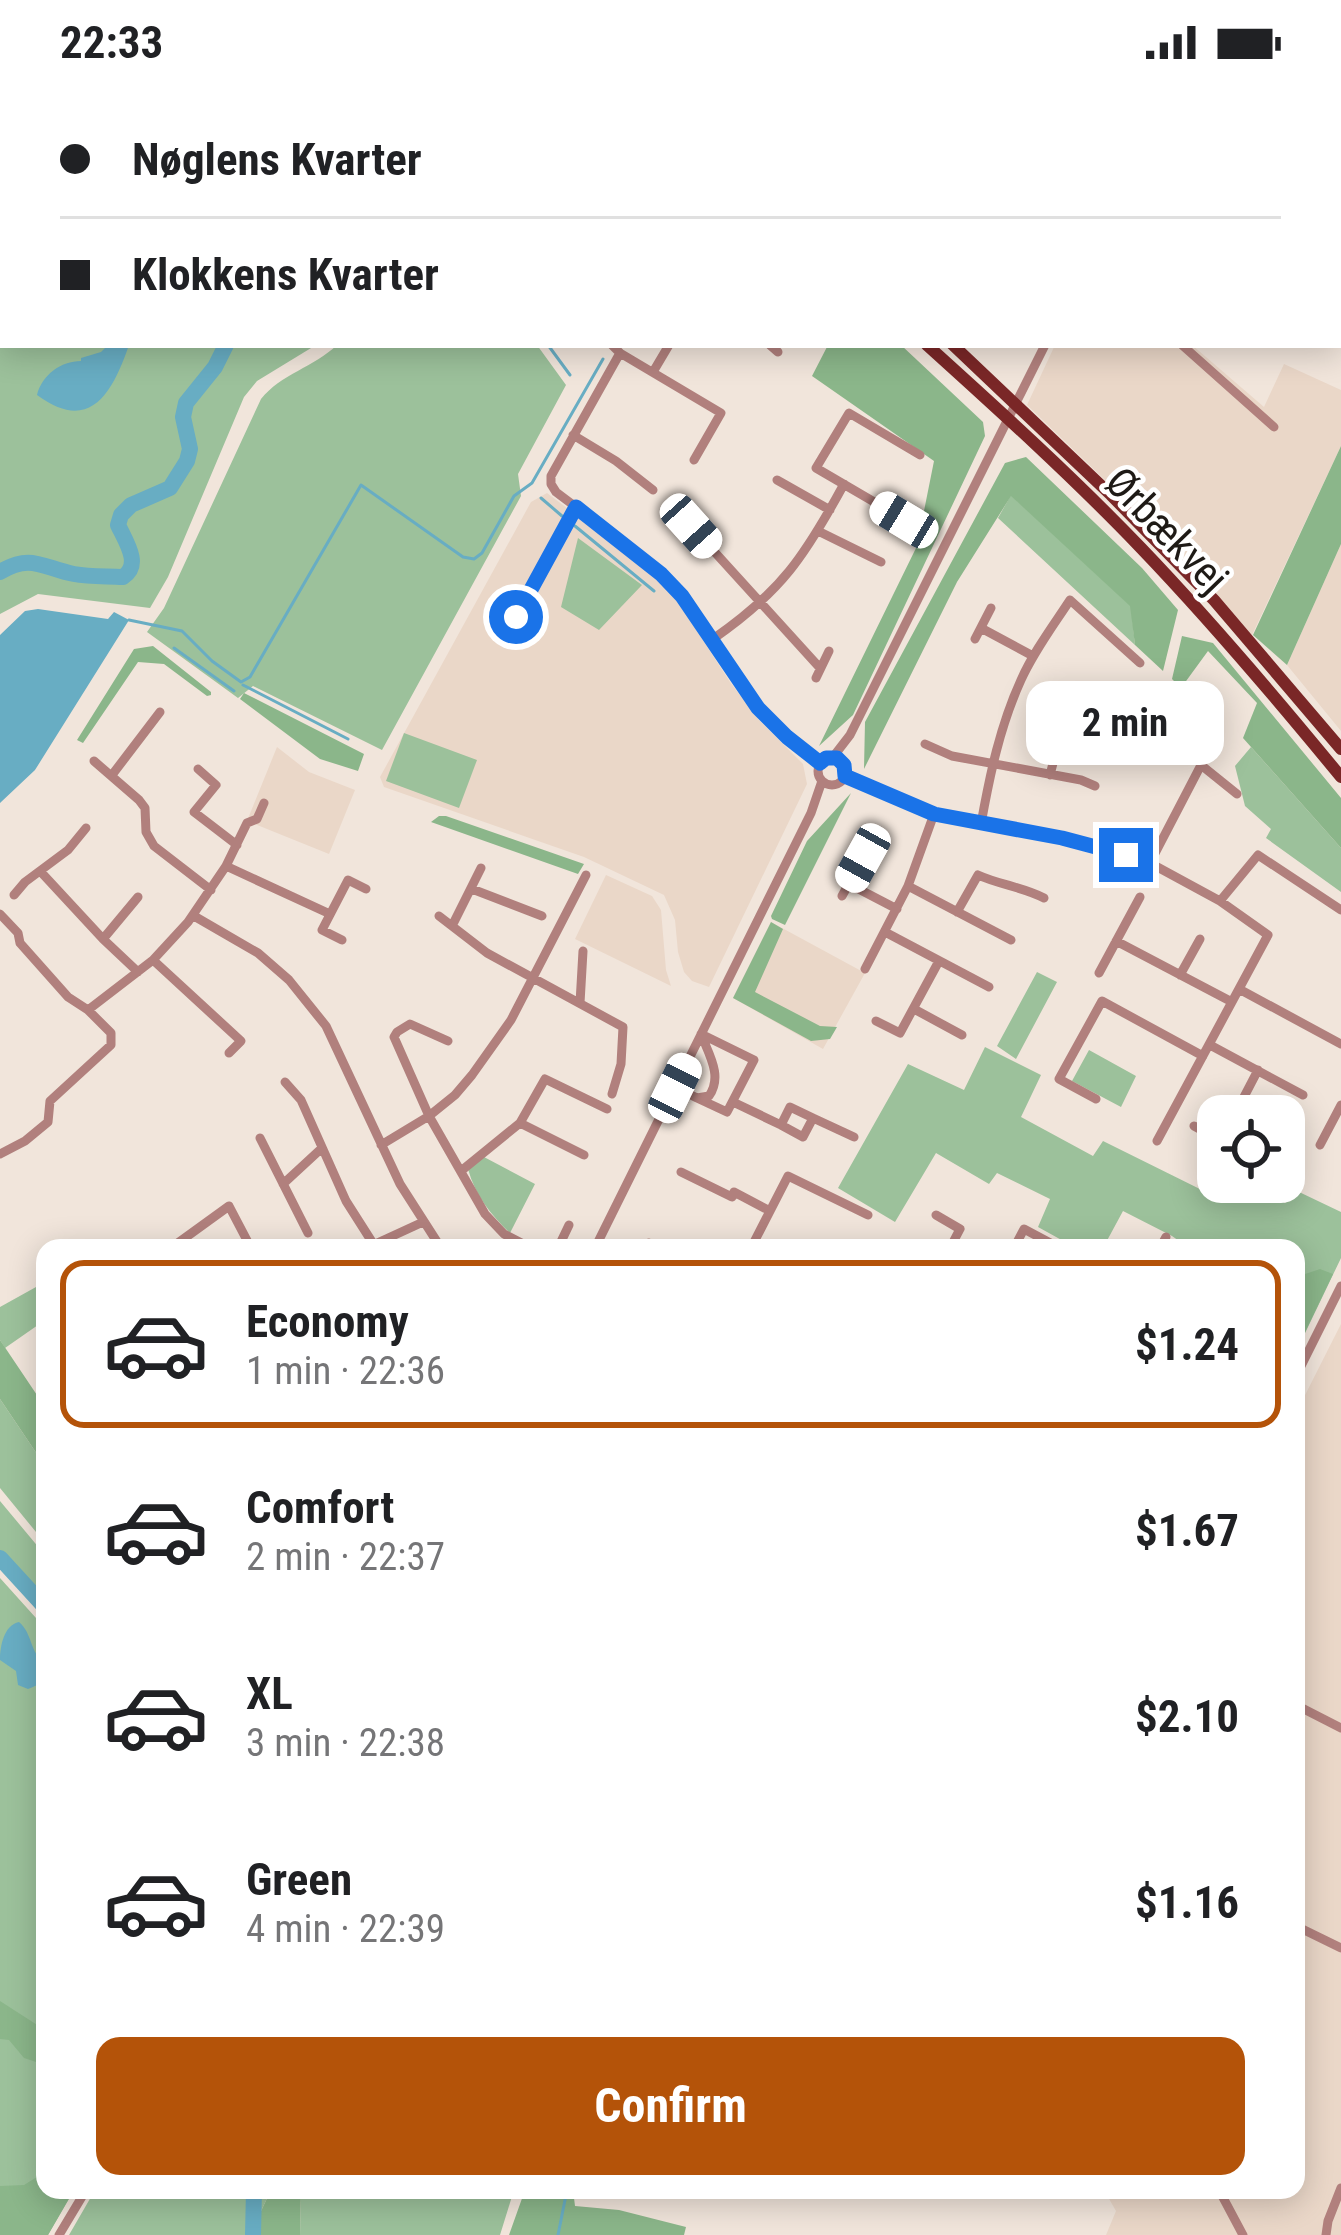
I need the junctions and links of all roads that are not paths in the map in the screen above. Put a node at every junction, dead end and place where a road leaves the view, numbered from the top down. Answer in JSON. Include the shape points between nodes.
{"nodes":[{"id":1,"x":667,"y":348,"type":"edge"},
{"id":2,"x":930,"y":348,"type":"edge"},
{"id":3,"x":955,"y":348,"type":"edge"},
{"id":4,"x":1043,"y":348,"type":"edge"},
{"id":5,"x":1185,"y":348,"type":"edge"},
{"id":6,"x":616,"y":349,"type":"edge"},
{"id":7,"x":653,"y":372,"type":"junction"},
{"id":8,"x":1015,"y":402,"type":"junction"},
{"id":9,"x":1007,"y":418,"type":"junction"},
{"id":10,"x":1274,"y":427,"type":"dead end"},
{"id":11,"x":573,"y":435,"type":"junction"},
{"id":12,"x":920,"y":455,"type":"dead end"},
{"id":13,"x":694,"y":460,"type":"dead end"},
{"id":14,"x":777,"y":480,"type":"dead end"},
{"id":15,"x":844,"y":484,"type":"junction"},
{"id":16,"x":653,"y":490,"type":"dead end"},
{"id":17,"x":576,"y":507,"type":"junction"},
{"id":18,"x":830,"y":510,"type":"junction"},
{"id":19,"x":904,"y":520,"type":"dead end"},
{"id":20,"x":691,"y":526,"type":"dead end"},
{"id":21,"x":818,"y":531,"type":"junction"},
{"id":22,"x":880,"y":562,"type":"dead end"},
{"id":23,"x":760,"y":604,"type":"junction"},
{"id":24,"x":992,"y":608,"type":"dead end"},
{"id":25,"x":516,"y":617,"type":"dead end"},
{"id":26,"x":981,"y":628,"type":"junction"},
{"id":27,"x":713,"y":639,"type":"junction"},
{"id":28,"x":975,"y":640,"type":"dead end"},
{"id":29,"x":829,"y":651,"type":"dead end"},
{"id":30,"x":1033,"y":656,"type":"junction"},
{"id":31,"x":1140,"y":663,"type":"dead end"},
{"id":32,"x":160,"y":712,"type":"dead end"},
{"id":33,"x":1120,"y":716,"type":"dead end"},
{"id":34,"x":926,"y":744,"type":"dead end"},
{"id":35,"x":1341,"y":749,"type":"edge"},
{"id":36,"x":838,"y":760,"type":"junction"},
{"id":37,"x":94,"y":761,"type":"dead end"},
{"id":38,"x":820,"y":763,"type":"junction"},
{"id":39,"x":992,"y":764,"type":"junction"},
{"id":40,"x":198,"y":769,"type":"dead end"},
{"id":41,"x":112,"y":775,"type":"junction"},
{"id":42,"x":1050,"y":775,"type":"junction"},
{"id":43,"x":845,"y":776,"type":"junction"},
{"id":44,"x":1341,"y":777,"type":"edge"},
{"id":45,"x":826,"y":783,"type":"junction"},
{"id":46,"x":1095,"y":786,"type":"dead end"},
{"id":47,"x":1237,"y":794,"type":"dead end"},
{"id":48,"x":264,"y":802,"type":"dead end"},
{"id":49,"x":934,"y":814,"type":"junction"},
{"id":50,"x":981,"y":824,"type":"junction"},
{"id":51,"x":86,"y":828,"type":"dead end"},
{"id":52,"x":237,"y":845,"type":"junction"},
{"id":53,"x":863,"y":858,"type":"dead end"},
{"id":54,"x":1150,"y":863,"type":"junction"},
{"id":55,"x":226,"y":866,"type":"junction"},
{"id":56,"x":481,"y":868,"type":"dead end"},
{"id":57,"x":40,"y":871,"type":"junction"},
{"id":58,"x":586,"y":874,"type":"dead end"},
{"id":59,"x":849,"y":884,"type":"junction"},
{"id":60,"x":908,"y":886,"type":"junction"},
{"id":61,"x":366,"y":889,"type":"dead end"},
{"id":62,"x":472,"y":889,"type":"junction"},
{"id":63,"x":211,"y":890,"type":"junction"},
{"id":64,"x":14,"y":895,"type":"dead end"},
{"id":65,"x":842,"y":896,"type":"dead end"},
{"id":66,"x":138,"y":897,"type":"dead end"},
{"id":67,"x":1140,"y":897,"type":"dead end"},
{"id":68,"x":1044,"y":898,"type":"dead end"},
{"id":69,"x":1220,"y":901,"type":"junction"},
{"id":70,"x":897,"y":909,"type":"junction"},
{"id":71,"x":1341,"y":910,"type":"edge"},
{"id":72,"x":957,"y":912,"type":"junction"},
{"id":73,"x":0,"y":914,"type":"edge"},
{"id":74,"x":330,"y":914,"type":"junction"},
{"id":75,"x":194,"y":916,"type":"junction"},
{"id":76,"x":439,"y":916,"type":"dead end"},
{"id":77,"x":542,"y":916,"type":"dead end"},
{"id":78,"x":452,"y":926,"type":"junction"},
{"id":79,"x":885,"y":932,"type":"junction"},
{"id":80,"x":103,"y":939,"type":"junction"},
{"id":81,"x":1200,"y":939,"type":"dead end"},
{"id":82,"x":342,"y":940,"type":"dead end"},
{"id":83,"x":1010,"y":940,"type":"dead end"},
{"id":84,"x":1116,"y":941,"type":"junction"},
{"id":85,"x":583,"y":951,"type":"dead end"},
{"id":86,"x":153,"y":960,"type":"junction"},
{"id":87,"x":939,"y":961,"type":"junction"},
{"id":88,"x":865,"y":970,"type":"dead end"},
{"id":89,"x":138,"y":972,"type":"junction"},
{"id":90,"x":1100,"y":973,"type":"dead end"},
{"id":91,"x":1180,"y":975,"type":"junction"},
{"id":92,"x":532,"y":977,"type":"junction"},
{"id":93,"x":989,"y":987,"type":"dead end"},
{"id":94,"x":1239,"y":989,"type":"junction"},
{"id":95,"x":1232,"y":1002,"type":"junction"},
{"id":96,"x":580,"y":1003,"type":"junction"},
{"id":97,"x":88,"y":1010,"type":"junction"},
{"id":98,"x":914,"y":1010,"type":"junction"},
{"id":99,"x":876,"y":1021,"type":"dead end"},
{"id":100,"x":700,"y":1034,"type":"junction"},
{"id":101,"x":962,"y":1035,"type":"dead end"},
{"id":102,"x":448,"y":1041,"type":"dead end"},
{"id":103,"x":1341,"y":1044,"type":"edge"},
{"id":104,"x":1210,"y":1045,"type":"junction"},
{"id":105,"x":229,"y":1053,"type":"dead end"},
{"id":106,"x":1203,"y":1056,"type":"junction"},
{"id":107,"x":1258,"y":1070,"type":"junction"},
{"id":108,"x":285,"y":1082,"type":"dead end"},
{"id":109,"x":675,"y":1088,"type":"junction"},
{"id":110,"x":612,"y":1094,"type":"dead end"},
{"id":111,"x":1245,"y":1095,"type":"edge"},
{"id":112,"x":1304,"y":1095,"type":"dead end"},
{"id":113,"x":697,"y":1098,"type":"junction"},
{"id":114,"x":1096,"y":1099,"type":"dead end"},
{"id":115,"x":733,"y":1102,"type":"junction"},
{"id":116,"x":1341,"y":1106,"type":"edge"},
{"id":117,"x":607,"y":1109,"type":"dead end"},
{"id":118,"x":429,"y":1116,"type":"junction"},
{"id":119,"x":812,"y":1118,"type":"junction"},
{"id":120,"x":520,"y":1123,"type":"junction"},
{"id":121,"x":781,"y":1125,"type":"junction"},
{"id":122,"x":1193,"y":1126,"type":"dead end"},
{"id":123,"x":1197,"y":1128,"type":"edge"},
{"id":124,"x":854,"y":1137,"type":"dead end"},
{"id":125,"x":260,"y":1138,"type":"dead end"},
{"id":126,"x":1157,"y":1141,"type":"dead end"},
{"id":127,"x":381,"y":1144,"type":"junction"},
{"id":128,"x":1320,"y":1145,"type":"dead end"},
{"id":129,"x":322,"y":1148,"type":"junction"},
{"id":130,"x":0,"y":1154,"type":"edge"},
{"id":131,"x":584,"y":1155,"type":"dead end"},
{"id":132,"x":461,"y":1171,"type":"junction"},
{"id":133,"x":681,"y":1172,"type":"dead end"},
{"id":134,"x":283,"y":1184,"type":"junction"},
{"id":135,"x":770,"y":1210,"type":"junction"},
{"id":136,"x":868,"y":1215,"type":"dead end"},
{"id":137,"x":936,"y":1215,"type":"dead end"},
{"id":138,"x":422,"y":1222,"type":"junction"},
{"id":139,"x":569,"y":1226,"type":"dead end"},
{"id":140,"x":308,"y":1233,"type":"dead end"},
{"id":141,"x":183,"y":1239,"type":"edge"},
{"id":142,"x":246,"y":1239,"type":"edge"},
{"id":143,"x":367,"y":1239,"type":"edge"},
{"id":144,"x":387,"y":1239,"type":"edge"},
{"id":145,"x":435,"y":1239,"type":"edge"},
{"id":146,"x":516,"y":1239,"type":"edge"},
{"id":147,"x":562,"y":1239,"type":"edge"},
{"id":148,"x":600,"y":1239,"type":"edge"},
{"id":149,"x":756,"y":1239,"type":"edge"},
{"id":150,"x":955,"y":1239,"type":"edge"},
{"id":151,"x":1019,"y":1239,"type":"edge"},
{"id":152,"x":1046,"y":1239,"type":"edge"},
{"id":153,"x":1340,"y":1291,"type":"edge"},
{"id":154,"x":1305,"y":1359,"type":"edge"},
{"id":155,"x":1305,"y":1710,"type":"edge"},
{"id":156,"x":1341,"y":1728,"type":"edge"},
{"id":157,"x":1305,"y":1930,"type":"edge"},
{"id":158,"x":1341,"y":1948,"type":"edge"},
{"id":159,"x":1341,"y":2188,"type":"edge"},
{"id":160,"x":81,"y":2199,"type":"edge"},
{"id":161,"x":1225,"y":2199,"type":"edge"},
{"id":162,"x":59,"y":2235,"type":"edge"},
{"id":163,"x":1243,"y":2235,"type":"edge"},
{"id":164,"x":1326,"y":2235,"type":"edge"}],
"edges":[{"from":1,"to":7,"type":"street"},
{"from":2,"to":9,"type":"main road","name":"Ørbækvej"},
{"from":3,"to":8,"type":"main road","name":"Ørbækvej"},
{"from":4,"to":8,"type":"street"},
{"from":5,"to":10,"type":"street"},
{"from":6,"to":7,"type":"street"},
{"from":6,"to":11,"type":"street"},
{"from":7,"to":13,"type":"street","via":[[721,412]]},
{"from":8,"to":9,"type":"street"},
{"from":8,"to":35,"type":"main road","name":"Ørbækvej","via":[[1214,600]]},
{"from":9,"to":36,"type":"street"},
{"from":9,"to":44,"type":"main road","name":"Ørbækvej","via":[[1143,550]]},
{"from":11,"to":16,"type":"street"},
{"from":11,"to":17,"type":"street","via":[[551,484]]},
{"from":12,"to":15,"type":"street","via":[[905,439],[849,413],[816,468]]},
{"from":14,"to":18,"type":"street"},
{"from":15,"to":18,"type":"street"},
{"from":15,"to":19,"type":"street"},
{"from":17,"to":25,"type":"street"},
{"from":17,"to":27,"type":"street","via":[[661,574]]},
{"from":18,"to":21,"type":"street"},
{"from":20,"to":23,"type":"street"},
{"from":21,"to":22,"type":"street"},
{"from":21,"to":23,"type":"street"},
{"from":23,"to":27,"type":"street"},
{"from":23,"to":29,"type":"street","via":[[818,673]]},
{"from":24,"to":26,"type":"street"},
{"from":26,"to":28,"type":"street"},
{"from":26,"to":30,"type":"street"},
{"from":27,"to":38,"type":"street","via":[[758,708]]},
{"from":30,"to":31,"type":"street","via":[[1070,600]]},
{"from":30,"to":39,"type":"street"},
{"from":32,"to":41,"type":"street"},
{"from":33,"to":42,"type":"street","via":[[1078,695]]},
{"from":34,"to":39,"type":"street"},
{"from":36,"to":38,"type":"street"},
{"from":36,"to":43,"type":"street"},
{"from":37,"to":41,"type":"street"},
{"from":38,"to":45,"type":"street"},
{"from":39,"to":42,"type":"street"},
{"from":39,"to":50,"type":"street"},
{"from":40,"to":52,"type":"street","via":[[216,785],[194,812]]},
{"from":41,"to":63,"type":"street","via":[[145,808],[154,845]]},
{"from":42,"to":46,"type":"street"},
{"from":43,"to":45,"type":"street"},
{"from":43,"to":49,"type":"street"},
{"from":45,"to":100,"type":"street"},
{"from":47,"to":54,"type":"street","via":[[1201,765]]},
{"from":48,"to":52,"type":"street"},
{"from":49,"to":50,"type":"street"},
{"from":49,"to":60,"type":"street"},
{"from":50,"to":54,"type":"street"},
{"from":51,"to":57,"type":"street"},
{"from":52,"to":55,"type":"street"},
{"from":53,"to":59,"type":"street"},
{"from":54,"to":69,"type":"street"},
{"from":55,"to":63,"type":"street"},
{"from":55,"to":74,"type":"street"},
{"from":56,"to":62,"type":"street"},
{"from":57,"to":64,"type":"street"},
{"from":57,"to":80,"type":"street"},
{"from":58,"to":92,"type":"street"},
{"from":59,"to":65,"type":"street"},
{"from":59,"to":70,"type":"street"},
{"from":60,"to":70,"type":"street"},
{"from":60,"to":72,"type":"street"},
{"from":61,"to":74,"type":"street","via":[[348,880]]},
{"from":62,"to":77,"type":"street"},
{"from":62,"to":78,"type":"street"},
{"from":63,"to":75,"type":"street"},
{"from":66,"to":80,"type":"street"},
{"from":67,"to":84,"type":"street"},
{"from":68,"to":72,"type":"street","via":[[977,875]]},
{"from":69,"to":71,"type":"street","via":[[1258,855]]},
{"from":69,"to":94,"type":"street","via":[[1268,935]]},
{"from":70,"to":79,"type":"street"},
{"from":72,"to":83,"type":"street"},
{"from":73,"to":97,"type":"street","via":[[68,998]]},
{"from":74,"to":82,"type":"street","via":[[322,930]]},
{"from":75,"to":86,"type":"street"},
{"from":75,"to":127,"type":"street","via":[[258,953],[305,998],[337,1043]]},
{"from":76,"to":78,"type":"street"},
{"from":78,"to":92,"type":"street"},
{"from":79,"to":87,"type":"street"},
{"from":79,"to":88,"type":"street"},
{"from":80,"to":89,"type":"street"},
{"from":81,"to":91,"type":"street"},
{"from":84,"to":90,"type":"street"},
{"from":84,"to":91,"type":"street"},
{"from":85,"to":96,"type":"street"},
{"from":86,"to":89,"type":"street"},
{"from":86,"to":105,"type":"street","via":[[241,1041]]},
{"from":87,"to":93,"type":"street"},
{"from":87,"to":98,"type":"street"},
{"from":89,"to":97,"type":"street"},
{"from":91,"to":95,"type":"street"},
{"from":92,"to":96,"type":"street"},
{"from":92,"to":118,"type":"street","via":[[492,1049]]},
{"from":94,"to":95,"type":"street"},
{"from":94,"to":103,"type":"street"},
{"from":95,"to":104,"type":"street"},
{"from":96,"to":110,"type":"street","via":[[623,1027]]},
{"from":97,"to":130,"type":"street","via":[[111,1033],[111,1045],[50,1101],[48,1122]]},
{"from":98,"to":99,"type":"street","via":[[900,1033]]},
{"from":98,"to":101,"type":"street"},
{"from":100,"to":109,"type":"street"},
{"from":100,"to":113,"type":"street","via":[[716,1086]]},
{"from":100,"to":115,"type":"street","via":[[754,1060]]},
{"from":102,"to":118,"type":"street","via":[[410,1024],[394,1037]]},
{"from":104,"to":106,"type":"street"},
{"from":104,"to":107,"type":"street"},
{"from":106,"to":114,"type":"street","via":[[1102,1001],[1059,1079]]},
{"from":106,"to":126,"type":"street"},
{"from":107,"to":111,"type":"street"},
{"from":107,"to":112,"type":"street"},
{"from":108,"to":129,"type":"street"},
{"from":109,"to":113,"type":"street"},
{"from":109,"to":148,"type":"street"},
{"from":113,"to":115,"type":"street","via":[[727,1112]]},
{"from":115,"to":121,"type":"street"},
{"from":116,"to":128,"type":"street"},
{"from":117,"to":120,"type":"street","via":[[545,1079]]},
{"from":118,"to":127,"type":"street"},
{"from":118,"to":132,"type":"street"},
{"from":119,"to":121,"type":"street","via":[[790,1107]]},
{"from":119,"to":121,"type":"street","via":[[803,1137]]},
{"from":119,"to":124,"type":"street"},
{"from":120,"to":131,"type":"street"},
{"from":120,"to":132,"type":"street"},
{"from":122,"to":123,"type":"street"},
{"from":125,"to":134,"type":"street"},
{"from":127,"to":138,"type":"street"},
{"from":129,"to":134,"type":"street"},
{"from":129,"to":143,"type":"street"},
{"from":132,"to":146,"type":"street","via":[[494,1226]]},
{"from":133,"to":135,"type":"street"},
{"from":134,"to":140,"type":"street"},
{"from":135,"to":136,"type":"street","via":[[788,1176]]},
{"from":135,"to":149,"type":"street"},
{"from":137,"to":150,"type":"street","via":[[960,1229]]},
{"from":138,"to":144,"type":"street"},
{"from":138,"to":145,"type":"street"},
{"from":139,"to":147,"type":"street"},
{"from":141,"to":142,"type":"street","via":[[230,1206]]},
{"from":151,"to":152,"type":"street","via":[[1027,1225]]},
{"from":153,"to":154,"type":"street"},
{"from":155,"to":156,"type":"street"},
{"from":157,"to":158,"type":"street"},
{"from":159,"to":164,"type":"street"},
{"from":160,"to":162,"type":"street"},
{"from":161,"to":163,"type":"street"}]}
